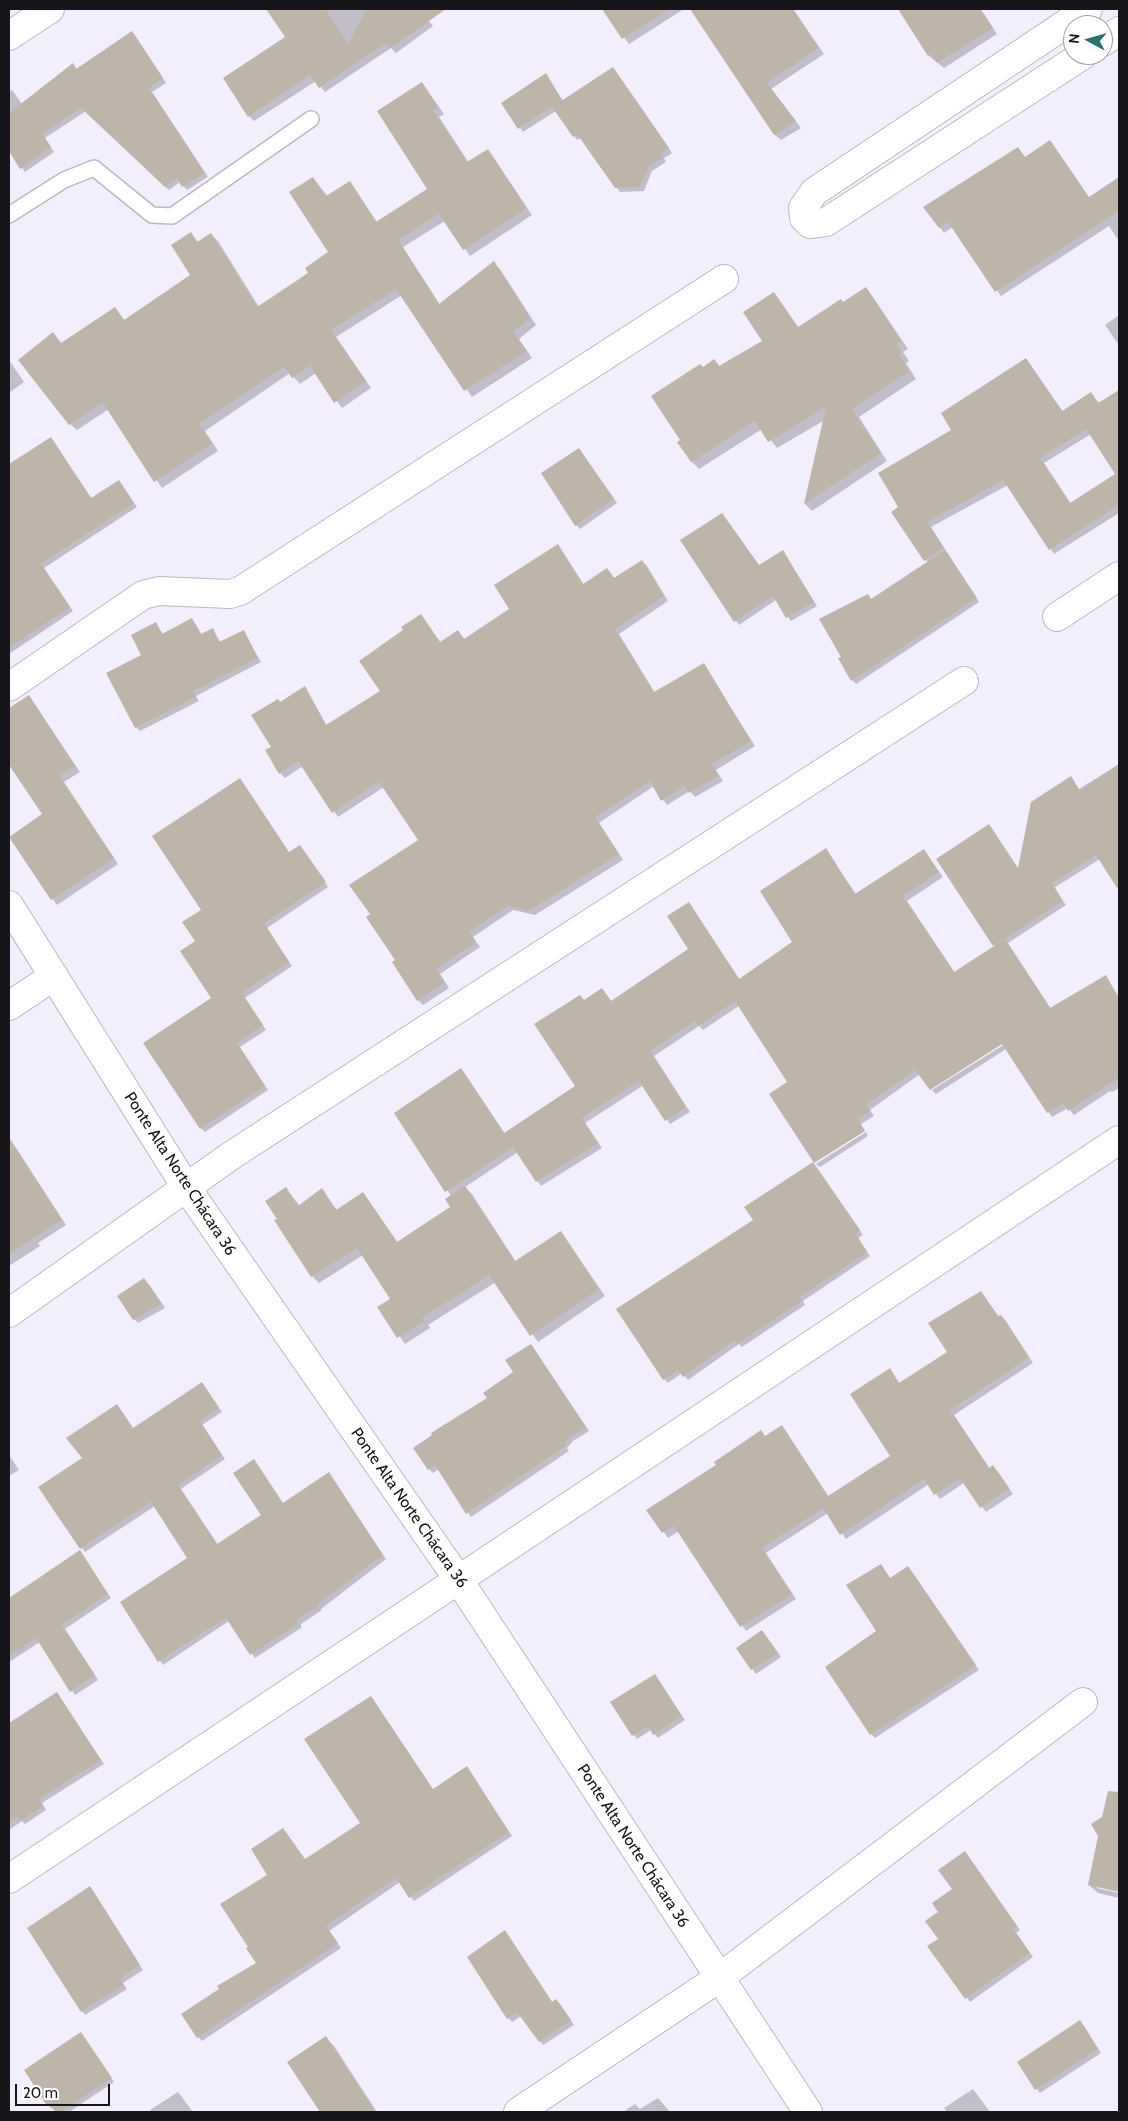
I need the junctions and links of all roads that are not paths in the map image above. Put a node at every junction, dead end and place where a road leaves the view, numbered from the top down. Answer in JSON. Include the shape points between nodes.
{"nodes":[{"id":1,"x":50,"y":9,"type":"edge"},
{"id":2,"x":1063,"y":26,"type":"edge"},
{"id":3,"x":9,"y":36,"type":"edge"},
{"id":4,"x":1068,"y":65,"type":"edge"},
{"id":5,"x":311,"y":119,"type":"dead end"},
{"id":6,"x":9,"y":215,"type":"edge"},
{"id":7,"x":724,"y":279,"type":"dead end"},
{"id":8,"x":1119,"y":576,"type":"edge"},
{"id":9,"x":1057,"y":617,"type":"dead end"},
{"id":10,"x":964,"y":681,"type":"dead end"},
{"id":11,"x":9,"y":687,"type":"edge"},
{"id":12,"x":9,"y":906,"type":"edge"},
{"id":13,"x":54,"y":976,"type":"junction"},
{"id":14,"x":9,"y":1006,"type":"edge"},
{"id":15,"x":1119,"y":1140,"type":"edge"},
{"id":16,"x":186,"y":1187,"type":"junction"},
{"id":17,"x":9,"y":1313,"type":"edge"},
{"id":18,"x":458,"y":1579,"type":"junction"},
{"id":19,"x":1083,"y":1702,"type":"dead end"},
{"id":20,"x":9,"y":1879,"type":"edge"},
{"id":21,"x":720,"y":1978,"type":"junction"},
{"id":22,"x":518,"y":2112,"type":"edge"},
{"id":23,"x":808,"y":2112,"type":"edge"}],
"edges":[{"from":1,"to":3,"type":"street"},
{"from":2,"to":4,"type":"street","via":[[814,192],[803,208],[804,218],[810,224],[826,222]]},
{"from":5,"to":6,"type":"lane","via":[[172,216],[152,215],[94,168],[64,180]]},
{"from":7,"to":11,"type":"street","via":[[240,591],[230,594],[160,591],[143,595]]},
{"from":8,"to":9,"type":"street"},
{"from":10,"to":16,"type":"street"},
{"from":12,"to":13,"type":"street","name":"Ponte Alta Norte Chácara 36"},
{"from":13,"to":14,"type":"street"},
{"from":13,"to":16,"type":"street","name":"Ponte Alta Norte Chácara 36"},
{"from":15,"to":18,"type":"street"},
{"from":16,"to":17,"type":"street"},
{"from":16,"to":18,"type":"street","name":"Ponte Alta Norte Chácara 36"},
{"from":18,"to":20,"type":"street"},
{"from":18,"to":21,"type":"street","name":"Ponte Alta Norte Chácara 36"},
{"from":19,"to":21,"type":"street"},
{"from":21,"to":22,"type":"street"},
{"from":21,"to":23,"type":"street","name":"Ponte Alta Norte Chácara 36"}]}
